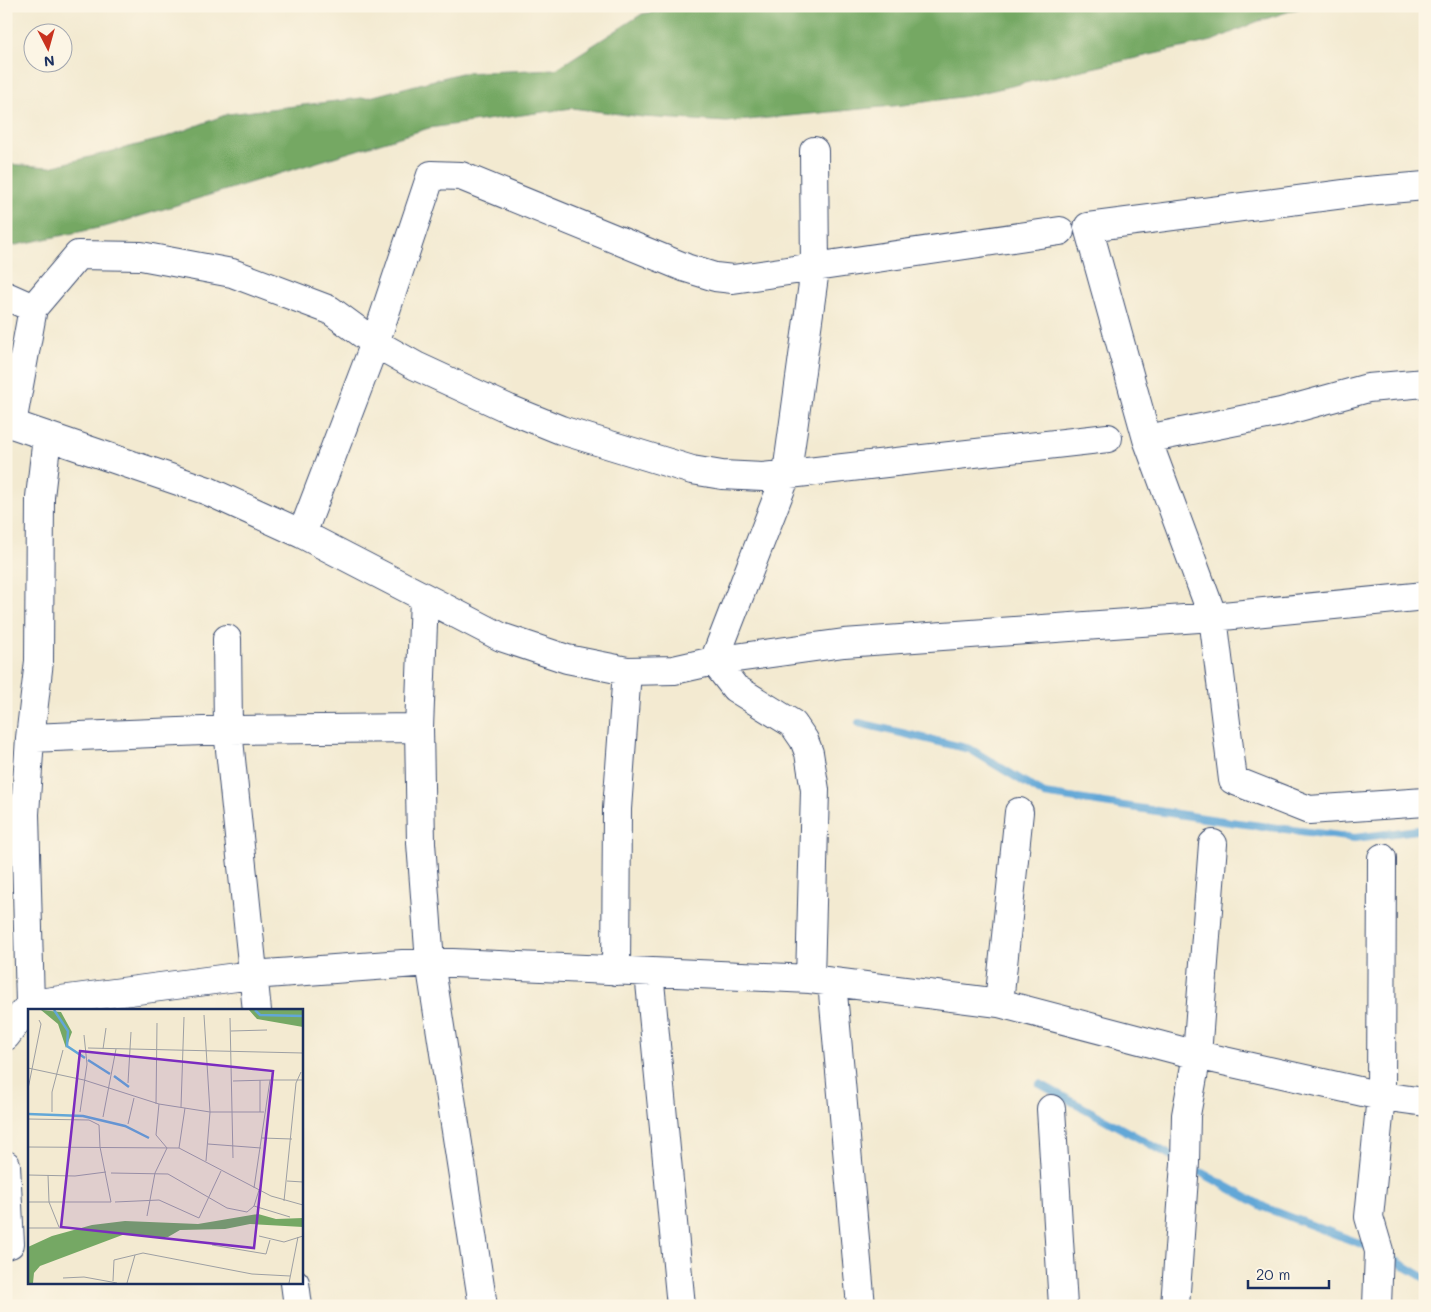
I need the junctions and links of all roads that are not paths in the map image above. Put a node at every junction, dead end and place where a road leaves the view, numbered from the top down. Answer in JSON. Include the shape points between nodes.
{"nodes":[{"id":1,"x":814,"y":151,"type":"dead end"},
{"id":2,"x":1425,"y":186,"type":"edge"},
{"id":3,"x":1060,"y":231,"type":"dead end"},
{"id":4,"x":815,"y":269,"type":"junction"},
{"id":5,"x":6,"y":296,"type":"edge"},
{"id":6,"x":33,"y":308,"type":"junction"},
{"id":7,"x":375,"y":343,"type":"junction"},
{"id":8,"x":1425,"y":383,"type":"edge"},
{"id":9,"x":9,"y":423,"type":"edge"},
{"id":10,"x":47,"y":437,"type":"junction"},
{"id":11,"x":1108,"y":438,"type":"dead end"},
{"id":12,"x":1147,"y":439,"type":"junction"},
{"id":13,"x":787,"y":473,"type":"junction"},
{"id":14,"x":302,"y":534,"type":"junction"},
{"id":15,"x":1425,"y":596,"type":"edge"},
{"id":16,"x":424,"y":598,"type":"junction"},
{"id":17,"x":1213,"y":617,"type":"junction"},
{"id":18,"x":227,"y":639,"type":"dead end"},
{"id":19,"x":714,"y":661,"type":"junction"},
{"id":20,"x":627,"y":671,"type":"junction"},
{"id":21,"x":419,"y":728,"type":"junction"},
{"id":22,"x":228,"y":730,"type":"junction"},
{"id":23,"x":30,"y":738,"type":"junction"},
{"id":24,"x":1425,"y":802,"type":"edge"},
{"id":25,"x":1020,"y":812,"type":"dead end"},
{"id":26,"x":16,"y":814,"type":"edge"},
{"id":27,"x":1213,"y":844,"type":"dead end"},
{"id":28,"x":1382,"y":858,"type":"dead end"},
{"id":29,"x":430,"y":962,"type":"junction"},
{"id":30,"x":616,"y":971,"type":"junction"},
{"id":31,"x":649,"y":972,"type":"junction"},
{"id":32,"x":252,"y":975,"type":"junction"},
{"id":33,"x":821,"y":980,"type":"junction"},
{"id":34,"x":999,"y":1003,"type":"junction"},
{"id":35,"x":30,"y":1004,"type":"junction"},
{"id":36,"x":59,"y":1006,"type":"edge"},
{"id":37,"x":257,"y":1009,"type":"edge"},
{"id":38,"x":6,"y":1036,"type":"edge"},
{"id":39,"x":1197,"y":1055,"type":"junction"},
{"id":40,"x":1382,"y":1096,"type":"junction"},
{"id":41,"x":1425,"y":1102,"type":"edge"},
{"id":42,"x":1051,"y":1109,"type":"dead end"},
{"id":43,"x":6,"y":1165,"type":"edge"},
{"id":44,"x":15,"y":1244,"type":"edge"},
{"id":45,"x":295,"y":1284,"type":"edge"},
{"id":46,"x":298,"y":1306,"type":"edge"},
{"id":47,"x":483,"y":1306,"type":"edge"},
{"id":48,"x":681,"y":1306,"type":"edge"},
{"id":49,"x":861,"y":1306,"type":"edge"},
{"id":50,"x":1063,"y":1306,"type":"edge"},
{"id":51,"x":1175,"y":1306,"type":"edge"},
{"id":52,"x":1377,"y":1306,"type":"edge"}],
"edges":[{"from":1,"to":4,"type":"street"},
{"from":2,"to":12,"type":"street","via":[[1088,227]]},
{"from":3,"to":4,"type":"street"},
{"from":4,"to":7,"type":"street","via":[[733,279],[700,274],[460,176],[431,175]]},
{"from":4,"to":13,"type":"street"},
{"from":5,"to":6,"type":"street"},
{"from":6,"to":7,"type":"street","via":[[78,255],[141,256],[232,273],[330,310]]},
{"from":6,"to":9,"type":"street"},
{"from":7,"to":13,"type":"street","via":[[509,409],[642,456],[722,475],[763,477]]},
{"from":7,"to":14,"type":"street"},
{"from":8,"to":12,"type":"street","via":[[1368,388],[1281,412]]},
{"from":9,"to":10,"type":"street"},
{"from":10,"to":14,"type":"street","via":[[208,491]]},
{"from":10,"to":23,"type":"street","via":[[40,497],[39,661]]},
{"from":11,"to":13,"type":"street"},
{"from":12,"to":17,"type":"street"},
{"from":13,"to":19,"type":"street"},
{"from":14,"to":16,"type":"street"},
{"from":15,"to":17,"type":"street"},
{"from":16,"to":20,"type":"street","via":[[534,649],[567,660]]},
{"from":16,"to":21,"type":"street"},
{"from":17,"to":19,"type":"street","via":[[844,644]]},
{"from":17,"to":24,"type":"street","via":[[1233,780],[1308,810]]},
{"from":18,"to":22,"type":"street"},
{"from":19,"to":20,"type":"street","via":[[674,670]]},
{"from":19,"to":33,"type":"street","via":[[734,688],[792,724],[809,753],[815,790]]},
{"from":20,"to":30,"type":"street","via":[[616,809]]},
{"from":21,"to":22,"type":"street"},
{"from":21,"to":29,"type":"street","via":[[421,843]]},
{"from":22,"to":23,"type":"street"},
{"from":22,"to":32,"type":"street"},
{"from":23,"to":26,"type":"street"},
{"from":25,"to":34,"type":"street"},
{"from":26,"to":35,"type":"street"},
{"from":27,"to":39,"type":"street"},
{"from":28,"to":40,"type":"street"},
{"from":29,"to":30,"type":"street"},
{"from":29,"to":32,"type":"street"},
{"from":29,"to":47,"type":"street"},
{"from":30,"to":31,"type":"street"},
{"from":31,"to":33,"type":"street"},
{"from":31,"to":48,"type":"street"},
{"from":32,"to":36,"type":"street"},
{"from":32,"to":37,"type":"street"},
{"from":33,"to":34,"type":"street"},
{"from":33,"to":49,"type":"street"},
{"from":34,"to":39,"type":"street"},
{"from":35,"to":36,"type":"street"},
{"from":35,"to":38,"type":"street"},
{"from":39,"to":40,"type":"street"},
{"from":39,"to":51,"type":"street","via":[[1186,1115]]},
{"from":40,"to":41,"type":"street"},
{"from":40,"to":52,"type":"street","via":[[1369,1217],[1379,1251]]},
{"from":42,"to":50,"type":"street"},
{"from":43,"to":44,"type":"street"},
{"from":45,"to":46,"type":"street"}]}
